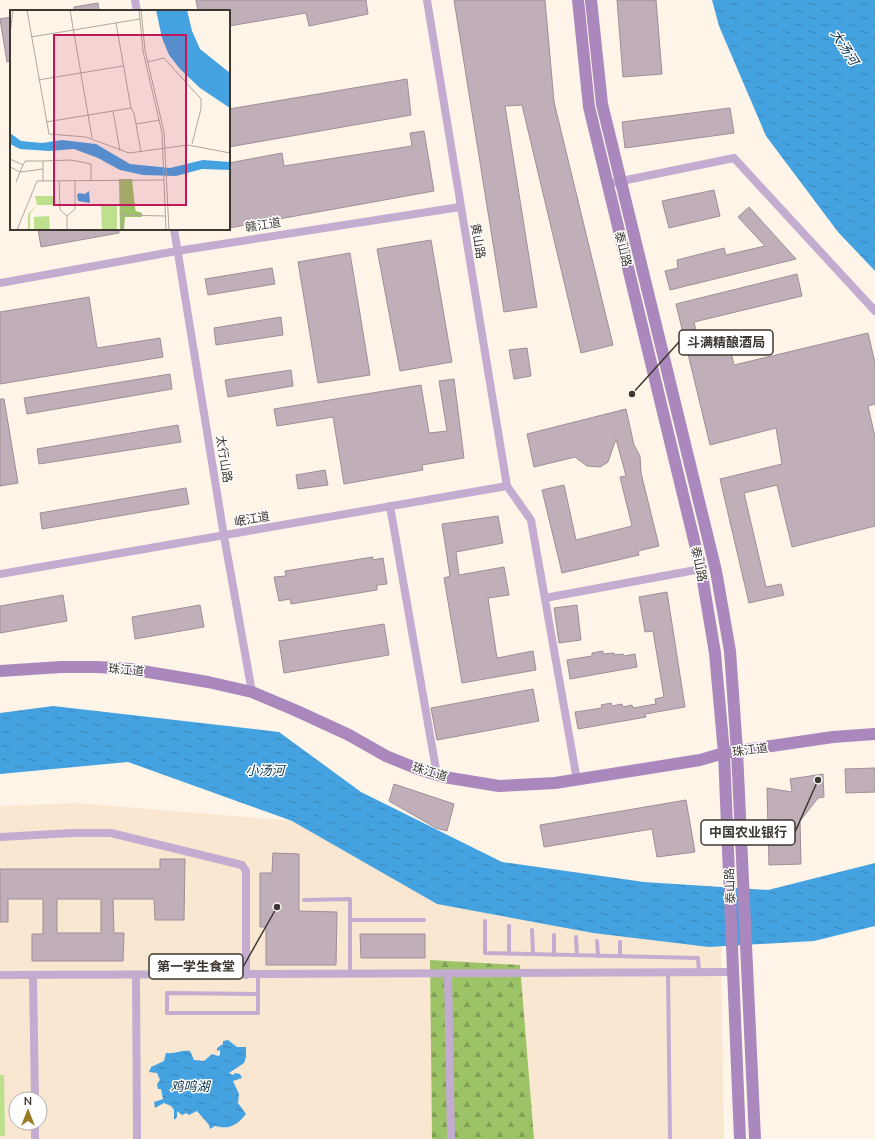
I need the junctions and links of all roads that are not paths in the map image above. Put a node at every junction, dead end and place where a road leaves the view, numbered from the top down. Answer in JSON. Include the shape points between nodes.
{"nodes":[{"id":1,"x":135,"y":0,"type":"edge"},
{"id":2,"x":427,"y":0,"type":"edge"},
{"id":3,"x":578,"y":0,"type":"edge"},
{"id":4,"x":591,"y":0,"type":"edge"},
{"id":5,"x":137,"y":10,"type":"edge"},
{"id":6,"x":621,"y":181,"type":"junction"},
{"id":7,"x":607,"y":184,"type":"junction"},
{"id":8,"x":460,"y":207,"type":"junction"},
{"id":9,"x":174,"y":230,"type":"edge"},
{"id":10,"x":177,"y":251,"type":"junction"},
{"id":11,"x":0,"y":283,"type":"edge"},
{"id":12,"x":875,"y":310,"type":"edge"},
{"id":13,"x":508,"y":486,"type":"junction"},
{"id":14,"x":390,"y":506,"type":"junction"},
{"id":15,"x":224,"y":536,"type":"junction"},
{"id":16,"x":701,"y":569,"type":"junction"},
{"id":17,"x":0,"y":574,"type":"edge"},
{"id":18,"x":545,"y":598,"type":"junction"},
{"id":19,"x":0,"y":671,"type":"edge"},
{"id":20,"x":252,"y":692,"type":"junction"},
{"id":21,"x":875,"y":734,"type":"edge"},
{"id":22,"x":737,"y":752,"type":"junction"},
{"id":23,"x":724,"y":753,"type":"junction"},
{"id":24,"x":437,"y":775,"type":"junction"},
{"id":25,"x":577,"y":780,"type":"junction"},
{"id":26,"x":0,"y":837,"type":"edge"},
{"id":27,"x":304,"y":900,"type":"dead end"},
{"id":28,"x":350,"y":920,"type":"junction"},
{"id":29,"x":424,"y":920,"type":"dead end"},
{"id":30,"x":485,"y":921,"type":"dead end"},
{"id":31,"x":509,"y":926,"type":"dead end"},
{"id":32,"x":532,"y":930,"type":"dead end"},
{"id":33,"x":554,"y":935,"type":"dead end"},
{"id":34,"x":576,"y":937,"type":"dead end"},
{"id":35,"x":597,"y":941,"type":"dead end"},
{"id":36,"x":620,"y":942,"type":"dead end"},
{"id":37,"x":509,"y":954,"type":"junction"},
{"id":38,"x":533,"y":954,"type":"junction"},
{"id":39,"x":554,"y":955,"type":"junction"},
{"id":40,"x":577,"y":955,"type":"junction"},
{"id":41,"x":598,"y":956,"type":"junction"},
{"id":42,"x":620,"y":956,"type":"junction"},
{"id":43,"x":668,"y":972,"type":"junction"},
{"id":44,"x":699,"y":972,"type":"junction"},
{"id":45,"x":734,"y":972,"type":"junction"},
{"id":46,"x":350,"y":974,"type":"junction"},
{"id":47,"x":0,"y":975,"type":"edge"},
{"id":48,"x":246,"y":975,"type":"junction"},
{"id":49,"x":258,"y":975,"type":"junction"},
{"id":50,"x":448,"y":975,"type":"junction"},
{"id":51,"x":33,"y":976,"type":"junction"},
{"id":52,"x":136,"y":976,"type":"junction"},
{"id":53,"x":258,"y":994,"type":"junction"},
{"id":54,"x":34,"y":1091,"type":"edge"},
{"id":55,"x":137,"y":1139,"type":"edge"},
{"id":56,"x":451,"y":1139,"type":"edge"},
{"id":57,"x":670,"y":1139,"type":"edge"},
{"id":58,"x":740,"y":1139,"type":"edge"},
{"id":59,"x":755,"y":1139,"type":"edge"}],
"edges":[{"from":1,"to":5,"type":"street"},
{"from":2,"to":8,"type":"street","name":"黄山路"},
{"from":3,"to":7,"type":"street","name":"泰山路","via":[[589,107]]},
{"from":4,"to":6,"type":"street","via":[[602,104]]},
{"from":6,"to":7,"type":"street"},
{"from":6,"to":12,"type":"street","via":[[734,158]]},
{"from":6,"to":22,"type":"street","via":[[716,571],[730,651]]},
{"from":7,"to":16,"type":"street","name":"泰山路"},
{"from":8,"to":10,"type":"street","name":"赣江道"},
{"from":8,"to":13,"type":"street","name":"黄山路"},
{"from":9,"to":10,"type":"street","name":"太行山路"},
{"from":10,"to":11,"type":"street","name":"赣江道"},
{"from":10,"to":15,"type":"street","name":"太行山路"},
{"from":13,"to":14,"type":"street","name":"岷江道"},
{"from":13,"to":18,"type":"street","via":[[530,520]]},
{"from":14,"to":15,"type":"street","name":"岷江道"},
{"from":14,"to":24,"type":"street"},
{"from":15,"to":17,"type":"street","name":"岷江道"},
{"from":15,"to":20,"type":"street","name":"太行山路"},
{"from":16,"to":18,"type":"street"},
{"from":16,"to":23,"type":"street","name":"泰山路","via":[[715,653]]},
{"from":18,"to":25,"type":"street"},
{"from":19,"to":20,"type":"street","name":"珠江道","via":[[61,667],[130,669]]},
{"from":20,"to":24,"type":"street","name":"珠江道","via":[[325,723],[386,756]]},
{"from":21,"to":22,"type":"street","name":"珠江道"},
{"from":22,"to":23,"type":"street","name":"珠江道"},
{"from":22,"to":59,"type":"street"},
{"from":23,"to":25,"type":"street","name":"珠江道","via":[[700,760]]},
{"from":23,"to":45,"type":"street","name":"泰山路"},
{"from":24,"to":25,"type":"street","name":"珠江道","via":[[499,786],[527,786]]},
{"from":26,"to":48,"type":"street","via":[[72,832],[111,833],[242,865],[246,871]]},
{"from":27,"to":28,"type":"lane","via":[[350,899]]},
{"from":28,"to":29,"type":"lane"},
{"from":28,"to":46,"type":"lane"},
{"from":30,"to":37,"type":"lane","via":[[485,953]]},
{"from":31,"to":37,"type":"lane"},
{"from":32,"to":38,"type":"lane"},
{"from":33,"to":39,"type":"lane"},
{"from":34,"to":40,"type":"lane"},
{"from":35,"to":41,"type":"lane"},
{"from":36,"to":42,"type":"lane"},
{"from":37,"to":38,"type":"lane"},
{"from":38,"to":39,"type":"lane"},
{"from":39,"to":40,"type":"lane"},
{"from":40,"to":41,"type":"lane"},
{"from":41,"to":42,"type":"lane"},
{"from":42,"to":44,"type":"lane","via":[[698,958]]},
{"from":43,"to":44,"type":"street"},
{"from":43,"to":50,"type":"street"},
{"from":43,"to":57,"type":"lane"},
{"from":44,"to":45,"type":"street"},
{"from":45,"to":58,"type":"street","name":"泰山路"},
{"from":46,"to":49,"type":"street"},
{"from":46,"to":50,"type":"street"},
{"from":47,"to":51,"type":"street"},
{"from":48,"to":49,"type":"street"},
{"from":48,"to":52,"type":"street"},
{"from":49,"to":53,"type":"lane"},
{"from":50,"to":56,"type":"street"},
{"from":51,"to":52,"type":"street"},
{"from":51,"to":54,"type":"street"},
{"from":52,"to":55,"type":"street"},
{"from":53,"to":53,"type":"lane","via":[[258,1013],[167,1013],[167,993]]}]}
